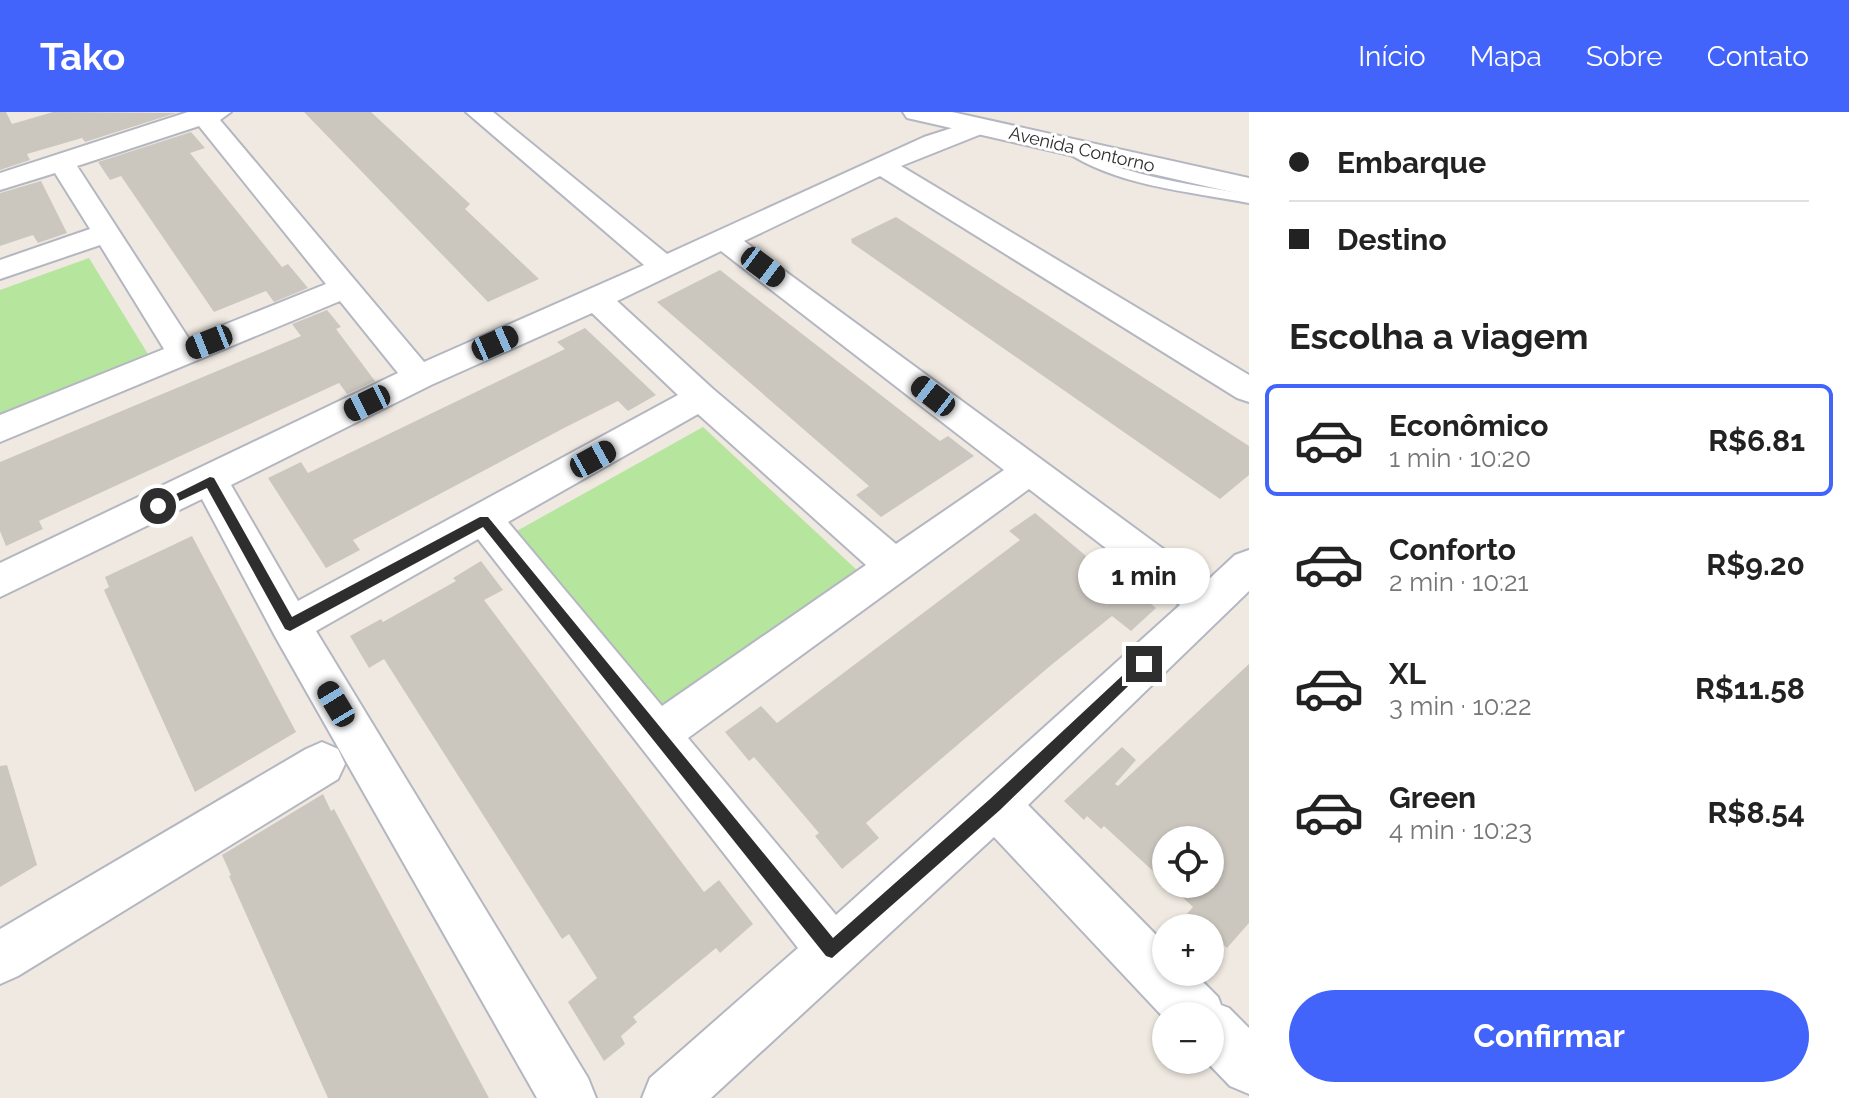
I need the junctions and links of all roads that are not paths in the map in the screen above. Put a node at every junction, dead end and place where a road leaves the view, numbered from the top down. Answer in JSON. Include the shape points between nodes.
{"nodes":[{"id":1,"x":478,"y":112,"type":"edge"},
{"id":2,"x":1035,"y":112,"type":"edge"},
{"id":3,"x":208,"y":114,"type":"edge"},
{"id":4,"x":924,"y":123,"type":"edge"},
{"id":5,"x":1066,"y":132,"type":"junction"},
{"id":6,"x":62,"y":163,"type":"junction"},
{"id":7,"x":881,"y":165,"type":"junction"},
{"id":8,"x":0,"y":182,"type":"edge"},
{"id":9,"x":1249,"y":187,"type":"edge"},
{"id":10,"x":1249,"y":199,"type":"edge"},
{"id":11,"x":107,"y":233,"type":"junction"},
{"id":12,"x":723,"y":239,"type":"junction"},
{"id":13,"x":663,"y":266,"type":"junction"},
{"id":14,"x":0,"y":270,"type":"edge"},
{"id":15,"x":344,"y":288,"type":"junction"},
{"id":16,"x":596,"y":299,"type":"junction"},
{"id":17,"x":182,"y":353,"type":"junction"},
{"id":18,"x":419,"y":377,"type":"junction"},
{"id":19,"x":1249,"y":390,"type":"edge"},
{"id":20,"x":701,"y":397,"type":"junction"},
{"id":21,"x":0,"y":429,"type":"edge"},
{"id":22,"x":1030,"y":470,"type":"junction"},
{"id":23,"x":210,"y":481,"type":"junction"},
{"id":24,"x":484,"y":520,"type":"junction"},
{"id":25,"x":893,"y":565,"type":"junction"},
{"id":26,"x":1249,"y":566,"type":"edge"},
{"id":27,"x":0,"y":581,"type":"edge"},
{"id":28,"x":1208,"y":604,"type":"junction"},
{"id":29,"x":290,"y":625,"type":"junction"},
{"id":30,"x":657,"y":735,"type":"junction"},
{"id":31,"x":322,"y":764,"type":"dead end"},
{"id":32,"x":995,"y":805,"type":"junction"},
{"id":33,"x":832,"y":950,"type":"junction"},
{"id":34,"x":0,"y":958,"type":"edge"},
{"id":35,"x":1185,"y":1002,"type":"edge"},
{"id":36,"x":568,"y":1098,"type":"edge"},
{"id":37,"x":670,"y":1098,"type":"edge"}],
"edges":[{"from":1,"to":13,"type":"street"},
{"from":2,"to":5,"type":"main road","name":"Avenida Contorno"},
{"from":3,"to":6,"type":"street"},
{"from":3,"to":15,"type":"street"},
{"from":4,"to":5,"type":"main road","name":"Avenida Contorno"},
{"from":4,"to":7,"type":"street"},
{"from":5,"to":9,"type":"main road","name":"Avenida Contorno"},
{"from":5,"to":10,"type":"lane","via":[[1078,157],[1105,167]]},
{"from":6,"to":8,"type":"street"},
{"from":6,"to":11,"type":"street"},
{"from":7,"to":12,"type":"street"},
{"from":7,"to":19,"type":"street"},
{"from":11,"to":14,"type":"street"},
{"from":11,"to":17,"type":"street"},
{"from":12,"to":13,"type":"street"},
{"from":12,"to":22,"type":"street"},
{"from":13,"to":16,"type":"street"},
{"from":15,"to":17,"type":"street"},
{"from":15,"to":18,"type":"street"},
{"from":16,"to":18,"type":"street"},
{"from":16,"to":20,"type":"street"},
{"from":17,"to":21,"type":"street"},
{"from":18,"to":23,"type":"street"},
{"from":20,"to":24,"type":"street"},
{"from":20,"to":25,"type":"street"},
{"from":22,"to":25,"type":"street"},
{"from":22,"to":28,"type":"street"},
{"from":23,"to":27,"type":"street"},
{"from":23,"to":29,"type":"street"},
{"from":24,"to":29,"type":"street"},
{"from":24,"to":30,"type":"street"},
{"from":25,"to":30,"type":"street"},
{"from":26,"to":28,"type":"street"},
{"from":28,"to":32,"type":"street"},
{"from":29,"to":36,"type":"street"},
{"from":30,"to":33,"type":"street"},
{"from":31,"to":34,"type":"street"},
{"from":32,"to":33,"type":"street"},
{"from":32,"to":35,"type":"street"},
{"from":33,"to":37,"type":"street"}]}
